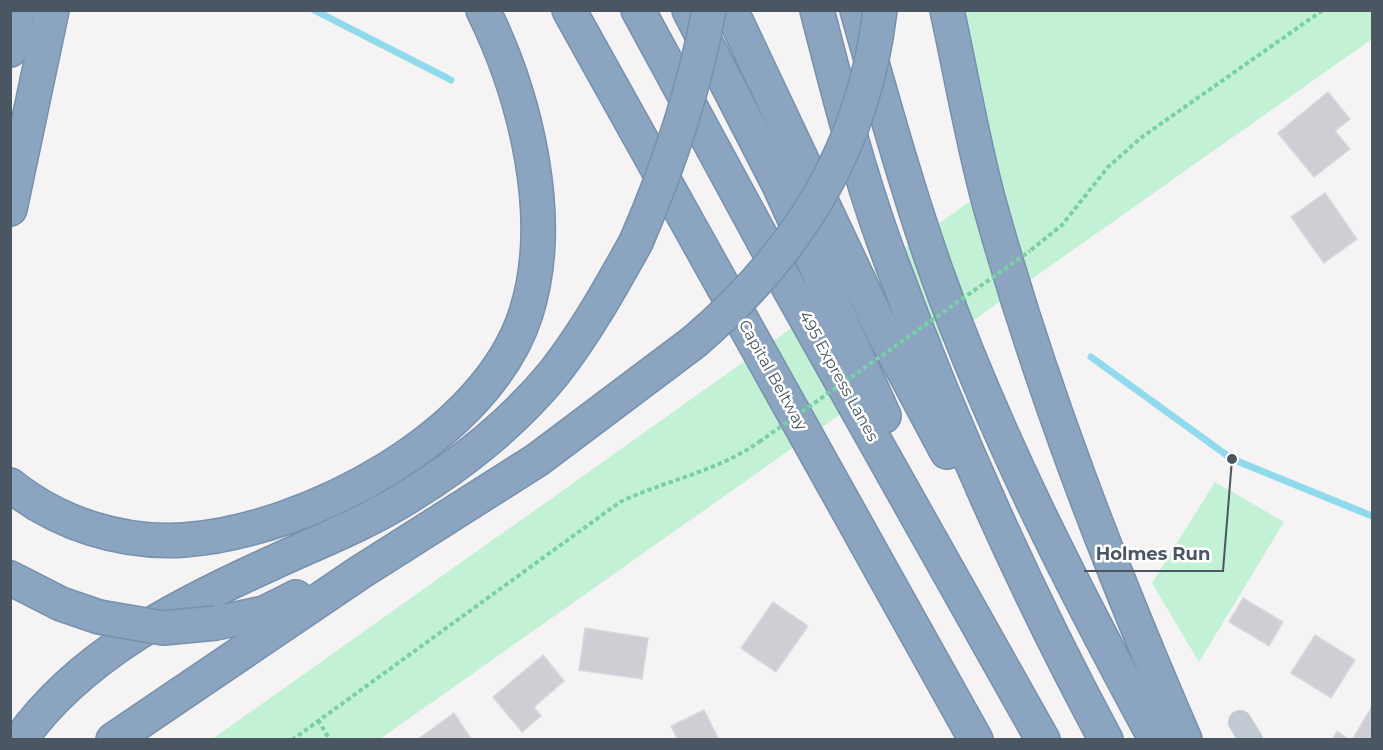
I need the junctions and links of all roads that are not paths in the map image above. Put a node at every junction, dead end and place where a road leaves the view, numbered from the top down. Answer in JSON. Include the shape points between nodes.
{"nodes":[{"id":1,"x":18,"y":10,"type":"edge"},
{"id":2,"x":52,"y":10,"type":"edge"},
{"id":3,"x":483,"y":10,"type":"edge"},
{"id":4,"x":569,"y":10,"type":"edge"},
{"id":5,"x":638,"y":10,"type":"edge"},
{"id":6,"x":689,"y":10,"type":"edge"},
{"id":7,"x":709,"y":10,"type":"edge"},
{"id":8,"x":731,"y":10,"type":"edge"},
{"id":9,"x":817,"y":10,"type":"edge"},
{"id":10,"x":857,"y":10,"type":"edge"},
{"id":11,"x":880,"y":10,"type":"edge"},
{"id":12,"x":947,"y":10,"type":"edge"},
{"id":13,"x":10,"y":50,"type":"edge"},
{"id":14,"x":10,"y":210,"type":"edge"},
{"id":15,"x":10,"y":486,"type":"edge"},
{"id":16,"x":360,"y":573,"type":"junction"},
{"id":17,"x":10,"y":578,"type":"edge"},
{"id":18,"x":978,"y":623,"type":"junction"},
{"id":19,"x":1055,"y":644,"type":"junction"},
{"id":20,"x":20,"y":740,"type":"edge"},
{"id":21,"x":113,"y":740,"type":"edge"},
{"id":22,"x":976,"y":740,"type":"edge"},
{"id":23,"x":1043,"y":740,"type":"edge"},
{"id":24,"x":1106,"y":740,"type":"edge"},
{"id":25,"x":1156,"y":740,"type":"edge"},
{"id":26,"x":1185,"y":740,"type":"edge"}],
"edges":[{"from":1,"to":13,"type":"highway"},
{"from":2,"to":14,"type":"highway"},
{"from":3,"to":15,"type":"highway","via":[[522,111],[535,187],[536,257],[525,315],[505,357],[458,414],[424,445],[362,484],[286,516],[211,536],[184,540],[91,530]]},
{"from":4,"to":22,"type":"highway","name":"Capital Beltway"},
{"from":5,"to":18,"type":"highway","name":"495 Express Lanes"},
{"from":6,"to":18,"type":"highway","via":[[779,185]]},
{"from":7,"to":20,"type":"highway","bridge":true,"via":[[688,105],[667,172],[636,242],[598,311],[554,373],[519,411],[410,496],[177,610],[130,638],[57,697]]},
{"from":8,"to":19,"type":"highway","via":[[884,334]]},
{"from":9,"to":19,"type":"highway","via":[[883,240],[963,442]]},
{"from":10,"to":25,"type":"highway","via":[[937,272],[984,392],[1053,543]]},
{"from":11,"to":16,"type":"highway","bridge":true,"via":[[866,88],[833,174],[805,221],[760,279],[694,342],[537,460]]},
{"from":12,"to":26,"type":"highway","via":[[988,200],[1067,452]]},
{"from":16,"to":17,"type":"highway","bridge":true,"via":[[310,590],[264,613],[163,628],[61,604]]},
{"from":16,"to":21,"type":"highway"},
{"from":18,"to":23,"type":"highway","name":"495 Express Lanes"},
{"from":19,"to":24,"type":"highway"}]}
